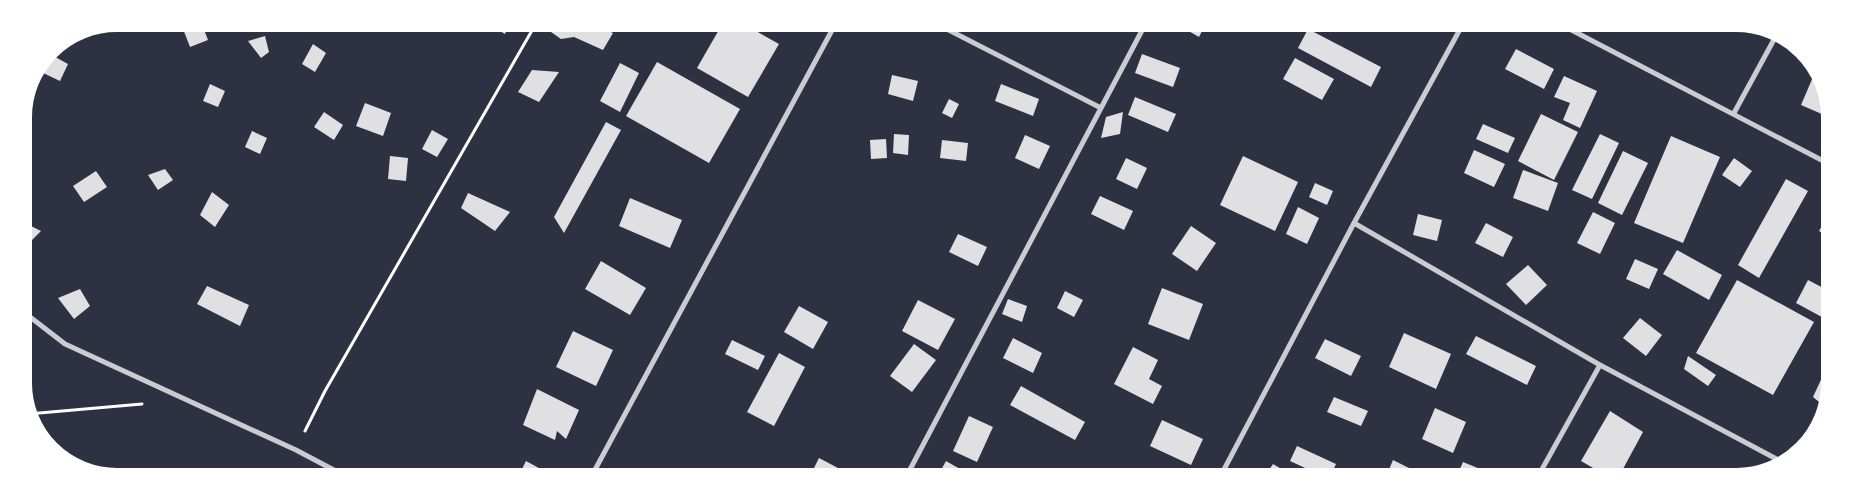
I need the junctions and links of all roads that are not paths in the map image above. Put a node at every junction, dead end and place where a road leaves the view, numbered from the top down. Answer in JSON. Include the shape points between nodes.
{"nodes":[{"id":1,"x":833,"y":29,"type":"edge"},
{"id":2,"x":948,"y":29,"type":"edge"},
{"id":3,"x":1142,"y":29,"type":"edge"},
{"id":4,"x":1460,"y":29,"type":"edge"},
{"id":5,"x":1570,"y":29,"type":"edge"},
{"id":6,"x":1775,"y":38,"type":"edge"},
{"id":7,"x":1101,"y":108,"type":"junction"},
{"id":8,"x":1734,"y":113,"type":"junction"},
{"id":9,"x":1824,"y":161,"type":"edge"},
{"id":10,"x":1354,"y":223,"type":"junction"},
{"id":11,"x":29,"y":316,"type":"edge"},
{"id":12,"x":1600,"y":365,"type":"junction"},
{"id":13,"x":1778,"y":460,"type":"edge"},
{"id":14,"x":336,"y":471,"type":"edge"},
{"id":15,"x":594,"y":471,"type":"edge"},
{"id":16,"x":909,"y":471,"type":"edge"},
{"id":17,"x":1223,"y":471,"type":"edge"},
{"id":18,"x":1541,"y":471,"type":"edge"}],
"edges":[{"from":1,"to":15,"type":"street"},
{"from":2,"to":7,"type":"street"},
{"from":3,"to":7,"type":"street"},
{"from":4,"to":10,"type":"street"},
{"from":5,"to":8,"type":"street"},
{"from":6,"to":8,"type":"street"},
{"from":7,"to":16,"type":"street"},
{"from":8,"to":9,"type":"street"},
{"from":10,"to":12,"type":"street"},
{"from":10,"to":17,"type":"street"},
{"from":11,"to":14,"type":"street","via":[[65,344]]},
{"from":12,"to":13,"type":"street"},
{"from":12,"to":18,"type":"street"}]}
